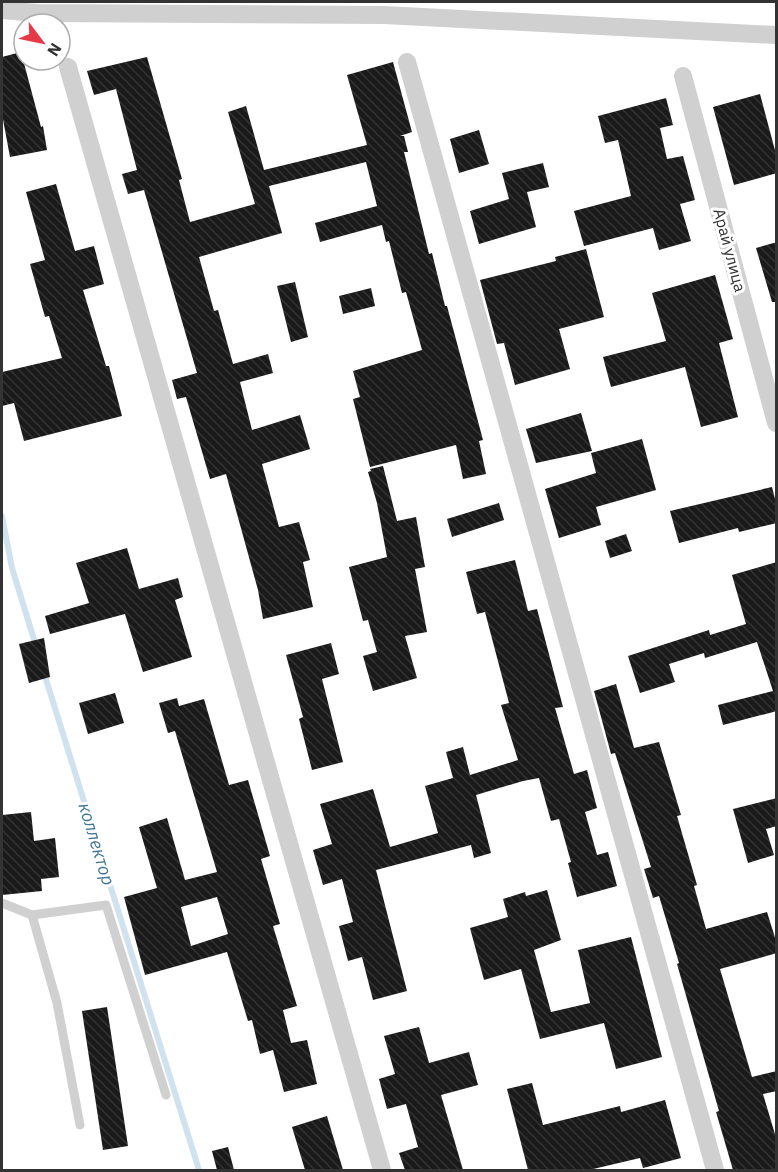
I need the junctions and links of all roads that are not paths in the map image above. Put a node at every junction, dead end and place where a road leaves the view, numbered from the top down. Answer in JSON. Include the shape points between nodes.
{"nodes":[{"id":1,"x":2,"y":10,"type":"edge"},
{"id":2,"x":768,"y":35,"type":"edge"},
{"id":3,"x":777,"y":48,"type":"edge"},
{"id":4,"x":406,"y":62,"type":"dead end"},
{"id":5,"x":69,"y":72,"type":"edge"},
{"id":6,"x":683,"y":76,"type":"dead end"},
{"id":7,"x":777,"y":423,"type":"edge"},
{"id":8,"x":2,"y":903,"type":"edge"},
{"id":9,"x":32,"y":915,"type":"junction"},
{"id":10,"x":166,"y":1095,"type":"dead end"},
{"id":11,"x":80,"y":1125,"type":"dead end"},
{"id":12,"x":382,"y":1170,"type":"edge"},
{"id":13,"x":715,"y":1170,"type":"edge"}],
"edges":[{"from":1,"to":2,"type":"street","via":[[384,15]]},
{"from":2,"to":3,"type":"street"},
{"from":4,"to":13,"type":"street"},
{"from":5,"to":12,"type":"street"},
{"from":6,"to":7,"type":"street","name":"Арай улица"},
{"from":8,"to":9,"type":"lane"},
{"from":9,"to":10,"type":"lane","via":[[106,905]]},
{"from":9,"to":11,"type":"lane","via":[[57,1003]]}]}
